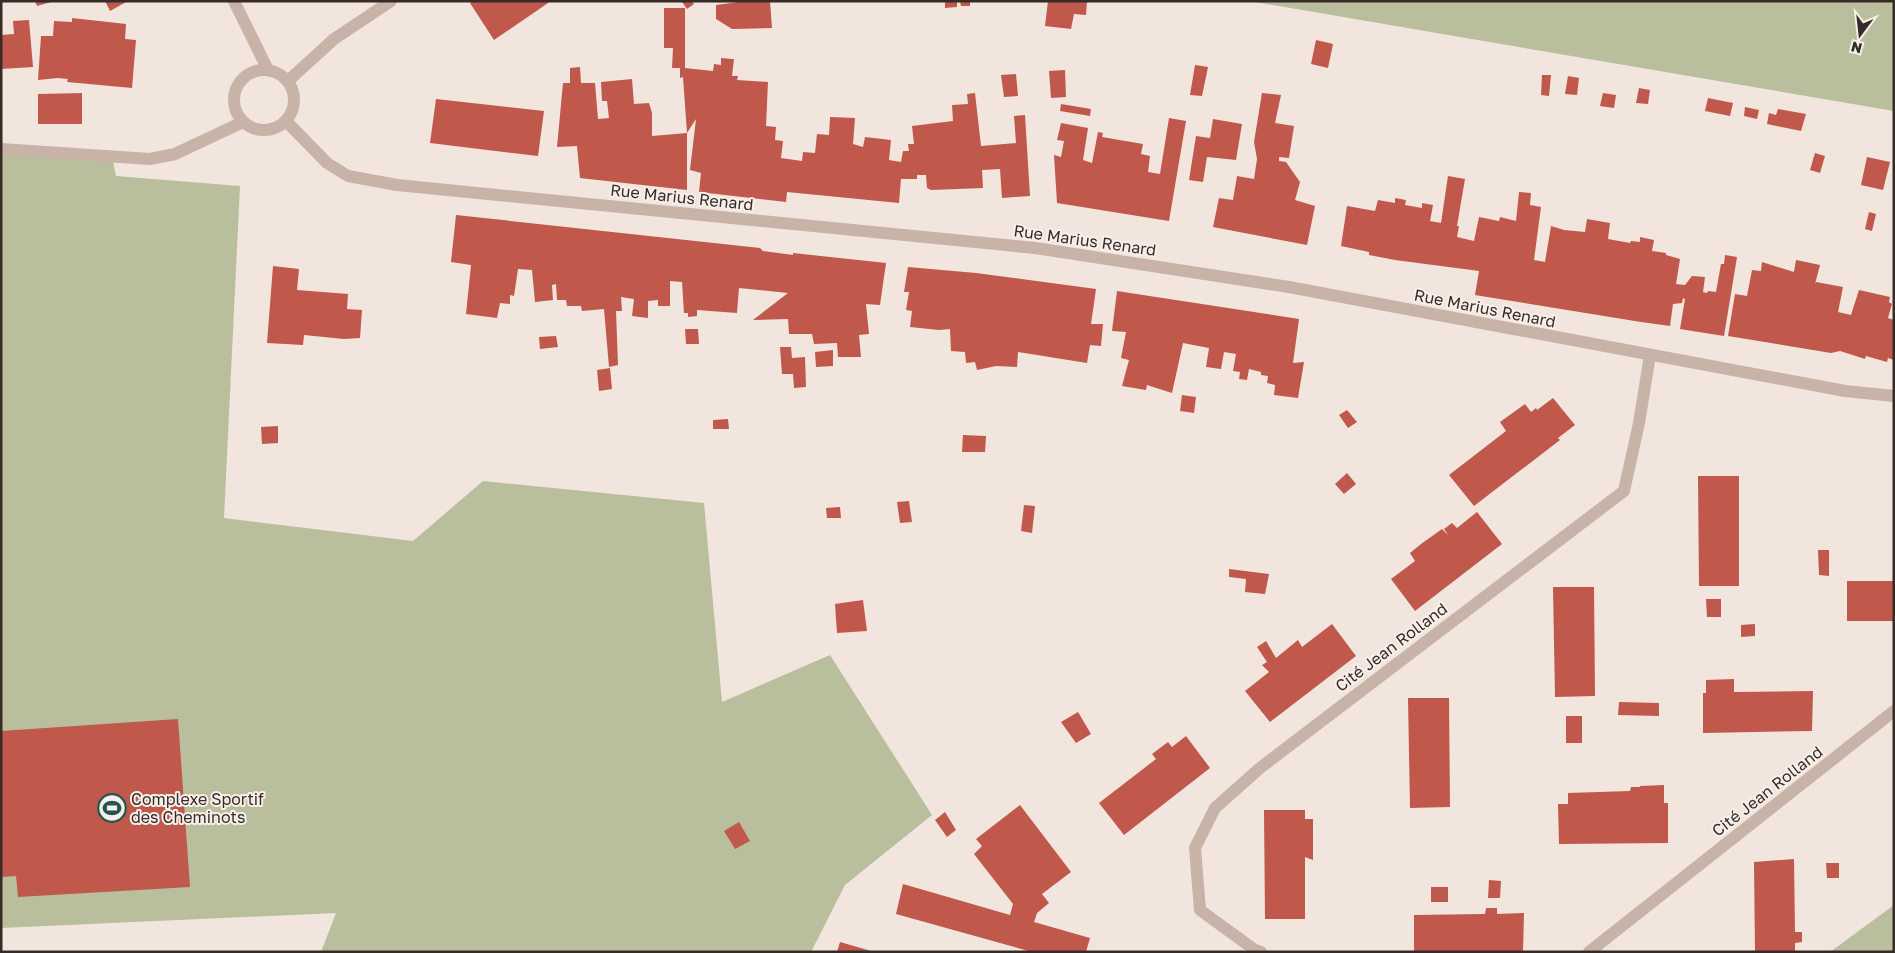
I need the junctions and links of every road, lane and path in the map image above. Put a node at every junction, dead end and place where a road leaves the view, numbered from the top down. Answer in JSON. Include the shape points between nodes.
{"nodes":[{"id":1,"x":234,"y":1,"type":"edge"},
{"id":2,"x":391,"y":1,"type":"edge"},
{"id":3,"x":268,"y":70,"type":"junction"},
{"id":4,"x":288,"y":81,"type":"junction"},
{"id":5,"x":286,"y":121,"type":"junction"},
{"id":6,"x":243,"y":122,"type":"junction"},
{"id":7,"x":1,"y":149,"type":"edge"},
{"id":8,"x":1650,"y":355,"type":"junction"},
{"id":9,"x":1894,"y":396,"type":"edge"},
{"id":10,"x":1894,"y":711,"type":"edge"},
{"id":11,"x":1261,"y":952,"type":"edge"},
{"id":12,"x":1589,"y":952,"type":"edge"}],
"edges":[{"from":1,"to":3,"type":"street"},
{"from":2,"to":4,"type":"street","via":[[334,39]]},
{"from":3,"to":4,"type":"street"},
{"from":3,"to":6,"type":"street","via":[[249,73],[236,86],[234,106]]},
{"from":4,"to":5,"type":"street","via":[[294,106]]},
{"from":5,"to":6,"type":"street","via":[[269,130],[251,128]]},
{"from":5,"to":8,"type":"street","name":"Rue Marius Renard","via":[[326,163],[348,176],[396,185],[1035,248],[1289,287]]},
{"from":6,"to":7,"type":"street","via":[[175,154],[150,159]]},
{"from":8,"to":9,"type":"street","name":"Rue Marius Renard","via":[[1845,391]]},
{"from":8,"to":11,"type":"street","name":"Cité Jean Rolland","via":[[1624,490],[1260,768],[1215,808],[1195,848],[1200,910]]},
{"from":10,"to":12,"type":"street","name":"Cité Jean Rolland"}]}
